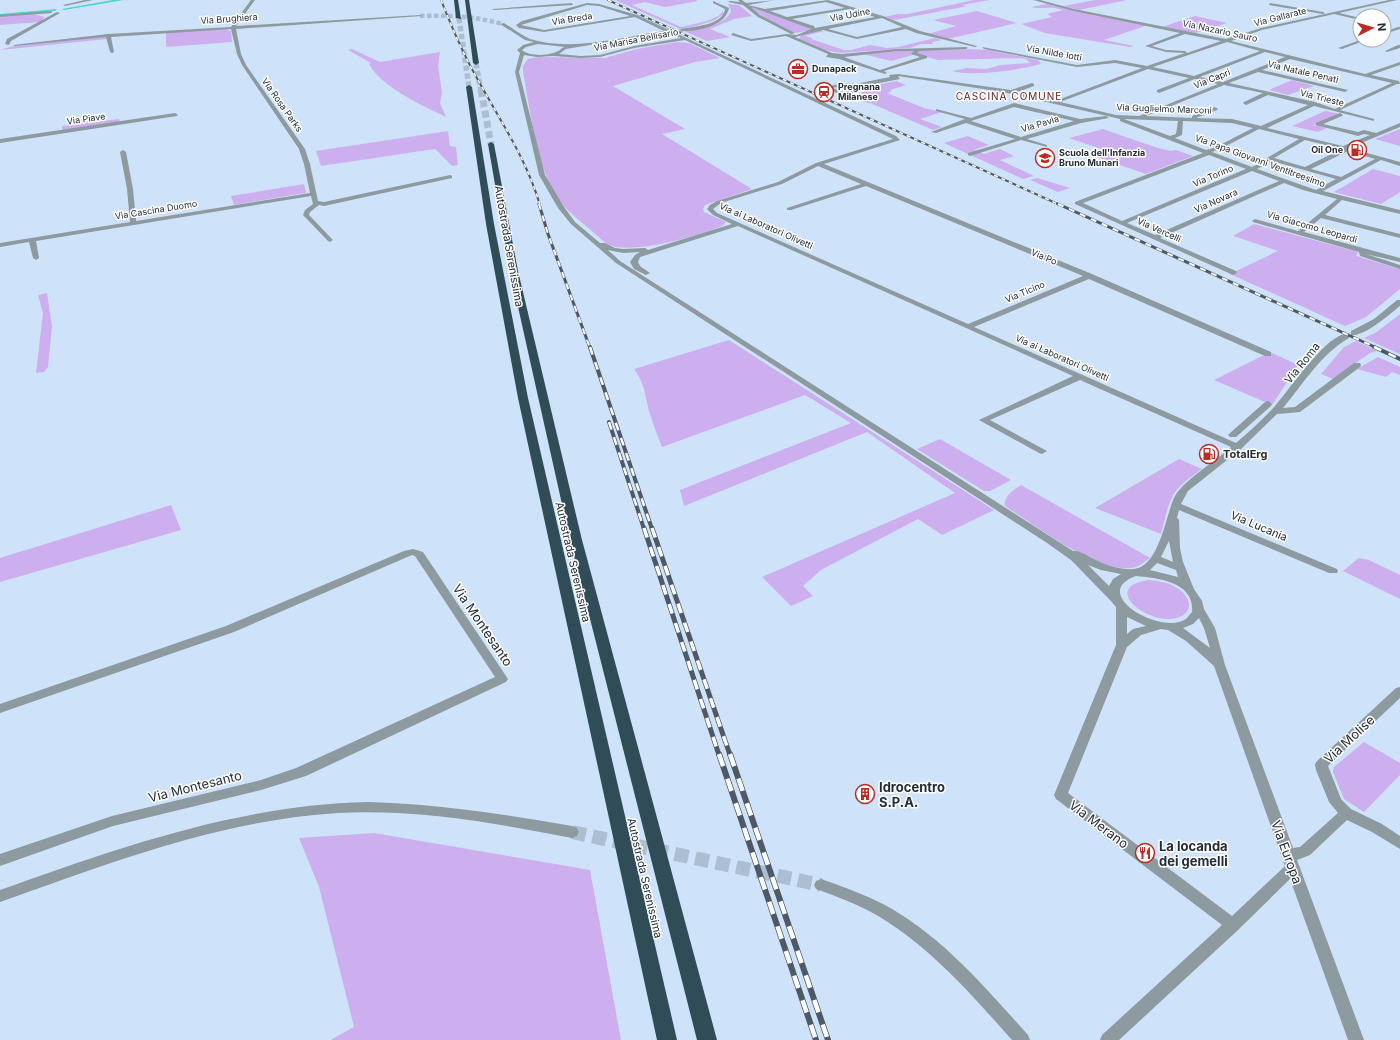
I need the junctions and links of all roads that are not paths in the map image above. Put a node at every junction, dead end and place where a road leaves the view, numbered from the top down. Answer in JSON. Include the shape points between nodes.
{"nodes":[{"id":1,"x":91,"y":0,"type":"edge"},
{"id":2,"x":253,"y":0,"type":"edge"},
{"id":3,"x":456,"y":0,"type":"edge"},
{"id":4,"x":466,"y":0,"type":"edge"},
{"id":5,"x":738,"y":0,"type":"edge"},
{"id":6,"x":774,"y":0,"type":"edge"},
{"id":7,"x":843,"y":0,"type":"edge"},
{"id":8,"x":1035,"y":0,"type":"edge"},
{"id":9,"x":1394,"y":0,"type":"edge"},
{"id":10,"x":712,"y":1,"type":"edge"},
{"id":11,"x":827,"y":1,"type":"edge"},
{"id":12,"x":64,"y":2,"type":"edge"},
{"id":13,"x":730,"y":2,"type":"junction"},
{"id":14,"x":587,"y":4,"type":"junction"},
{"id":15,"x":746,"y":4,"type":"junction"},
{"id":16,"x":1270,"y":4,"type":"dead end"},
{"id":17,"x":725,"y":6,"type":"junction"},
{"id":18,"x":752,"y":6,"type":"dead end"},
{"id":19,"x":851,"y":8,"type":"junction"},
{"id":20,"x":494,"y":9,"type":"dead end"},
{"id":21,"x":571,"y":9,"type":"joint"},
{"id":22,"x":764,"y":11,"type":"junction"},
{"id":23,"x":53,"y":13,"type":"junction"},
{"id":24,"x":1331,"y":13,"type":"junction"},
{"id":25,"x":2,"y":16,"type":"edge"},
{"id":26,"x":420,"y":16,"type":"tunnel mouth"},
{"id":27,"x":636,"y":16,"type":"junction"},
{"id":28,"x":881,"y":17,"type":"junction"},
{"id":29,"x":1352,"y":17,"type":"edge"},
{"id":30,"x":459,"y":18,"type":"tunnel mouth"},
{"id":31,"x":786,"y":19,"type":"junction"},
{"id":32,"x":0,"y":23,"type":"edge"},
{"id":33,"x":502,"y":24,"type":"tunnel mouth"},
{"id":34,"x":233,"y":27,"type":"junction"},
{"id":35,"x":907,"y":27,"type":"junction"},
{"id":36,"x":823,"y":28,"type":"junction"},
{"id":37,"x":683,"y":30,"type":"tunnel mouth"},
{"id":38,"x":814,"y":30,"type":"junction"},
{"id":39,"x":665,"y":32,"type":"tunnel mouth"},
{"id":40,"x":1186,"y":32,"type":"junction"},
{"id":41,"x":733,"y":34,"type":"dead end"},
{"id":42,"x":108,"y":35,"type":"junction"},
{"id":43,"x":793,"y":35,"type":"junction"},
{"id":44,"x":527,"y":39,"type":"junction"},
{"id":45,"x":685,"y":39,"type":"junction"},
{"id":46,"x":1228,"y":41,"type":"junction"},
{"id":47,"x":12,"y":43,"type":"junction"},
{"id":48,"x":542,"y":43,"type":"junction"},
{"id":49,"x":1352,"y":44,"type":"edge"},
{"id":50,"x":529,"y":45,"type":"junction"},
{"id":51,"x":1400,"y":46,"type":"edge"},
{"id":52,"x":0,"y":47,"type":"edge"},
{"id":53,"x":973,"y":47,"type":"junction"},
{"id":54,"x":563,"y":48,"type":"junction"},
{"id":55,"x":1340,"y":48,"type":"dead end"},
{"id":56,"x":916,"y":49,"type":"junction"},
{"id":57,"x":1267,"y":50,"type":"junction"},
{"id":58,"x":1388,"y":51,"type":"dead end"},
{"id":59,"x":112,"y":52,"type":"dead end"},
{"id":60,"x":1189,"y":53,"type":"junction"},
{"id":61,"x":551,"y":55,"type":"junction"},
{"id":62,"x":522,"y":56,"type":"junction"},
{"id":63,"x":566,"y":56,"type":"junction"},
{"id":64,"x":831,"y":56,"type":"junction"},
{"id":65,"x":842,"y":56,"type":"junction"},
{"id":66,"x":1290,"y":57,"type":"junction"},
{"id":67,"x":823,"y":59,"type":"dead end"},
{"id":68,"x":476,"y":63,"type":"tunnel mouth"},
{"id":69,"x":1400,"y":63,"type":"edge"},
{"id":70,"x":1146,"y":68,"type":"junction"},
{"id":71,"x":1257,"y":70,"type":"junction"},
{"id":72,"x":880,"y":71,"type":"junction"},
{"id":73,"x":1367,"y":75,"type":"junction"},
{"id":74,"x":893,"y":76,"type":"junction"},
{"id":75,"x":1193,"y":77,"type":"junction"},
{"id":76,"x":1223,"y":83,"type":"junction"},
{"id":77,"x":1399,"y":83,"type":"edge"},
{"id":78,"x":1032,"y":84,"type":"dead end"},
{"id":79,"x":855,"y":86,"type":"junction"},
{"id":80,"x":469,"y":87,"type":"tunnel mouth"},
{"id":81,"x":1345,"y":90,"type":"dead end"},
{"id":82,"x":1159,"y":91,"type":"dead end"},
{"id":83,"x":1011,"y":92,"type":"junction"},
{"id":84,"x":1268,"y":93,"type":"junction"},
{"id":85,"x":1056,"y":102,"type":"junction"},
{"id":86,"x":1246,"y":103,"type":"dead end"},
{"id":87,"x":1315,"y":104,"type":"junction"},
{"id":88,"x":1215,"y":109,"type":"dead end"},
{"id":89,"x":938,"y":110,"type":"dead end"},
{"id":90,"x":1336,"y":110,"type":"junction"},
{"id":91,"x":175,"y":115,"type":"dead end"},
{"id":92,"x":1340,"y":115,"type":"dead end"},
{"id":93,"x":1116,"y":117,"type":"junction"},
{"id":94,"x":1141,"y":118,"type":"junction"},
{"id":95,"x":1181,"y":119,"type":"junction"},
{"id":96,"x":1191,"y":119,"type":"junction"},
{"id":97,"x":967,"y":120,"type":"junction"},
{"id":98,"x":1372,"y":120,"type":"dead end"},
{"id":99,"x":1080,"y":121,"type":"junction"},
{"id":100,"x":1400,"y":125,"type":"edge"},
{"id":101,"x":1260,"y":127,"type":"junction"},
{"id":102,"x":934,"y":132,"type":"dead end"},
{"id":103,"x":1358,"y":134,"type":"junction"},
{"id":104,"x":1377,"y":135,"type":"junction"},
{"id":105,"x":1169,"y":138,"type":"junction"},
{"id":106,"x":1305,"y":138,"type":"junction"},
{"id":107,"x":1370,"y":138,"type":"junction"},
{"id":108,"x":1022,"y":139,"type":"junction"},
{"id":109,"x":0,"y":141,"type":"edge"},
{"id":110,"x":491,"y":144,"type":"tunnel mouth"},
{"id":111,"x":1045,"y":146,"type":"dead end"},
{"id":112,"x":1345,"y":148,"type":"junction"},
{"id":113,"x":123,"y":152,"type":"dead end"},
{"id":114,"x":1207,"y":152,"type":"junction"},
{"id":115,"x":970,"y":154,"type":"dead end"},
{"id":116,"x":1381,"y":158,"type":"junction"},
{"id":117,"x":1270,"y":159,"type":"junction"},
{"id":118,"x":818,"y":164,"type":"junction"},
{"id":119,"x":1400,"y":164,"type":"edge"},
{"id":120,"x":1252,"y":169,"type":"junction"},
{"id":121,"x":1306,"y":169,"type":"junction"},
{"id":122,"x":450,"y":177,"type":"dead end"},
{"id":123,"x":1342,"y":179,"type":"junction"},
{"id":124,"x":1284,"y":181,"type":"junction"},
{"id":125,"x":866,"y":184,"type":"junction"},
{"id":126,"x":1317,"y":192,"type":"junction"},
{"id":127,"x":314,"y":194,"type":"junction"},
{"id":128,"x":1341,"y":198,"type":"junction"},
{"id":129,"x":317,"y":204,"type":"junction"},
{"id":130,"x":561,"y":208,"type":"junction"},
{"id":131,"x":789,"y":209,"type":"dead end"},
{"id":132,"x":1400,"y":212,"type":"edge"},
{"id":133,"x":1321,"y":216,"type":"junction"},
{"id":134,"x":1255,"y":221,"type":"dead end"},
{"id":135,"x":133,"y":223,"type":"junction"},
{"id":136,"x":738,"y":224,"type":"junction"},
{"id":137,"x":1122,"y":224,"type":"junction"},
{"id":138,"x":1299,"y":233,"type":"junction"},
{"id":139,"x":1400,"y":236,"type":"edge"},
{"id":140,"x":1154,"y":238,"type":"junction"},
{"id":141,"x":32,"y":239,"type":"junction"},
{"id":142,"x":330,"y":240,"type":"dead end"},
{"id":143,"x":0,"y":245,"type":"edge"},
{"id":144,"x":659,"y":248,"type":"junction"},
{"id":145,"x":1363,"y":251,"type":"junction"},
{"id":146,"x":628,"y":252,"type":"junction"},
{"id":147,"x":637,"y":256,"type":"junction"},
{"id":148,"x":36,"y":258,"type":"dead end"},
{"id":149,"x":615,"y":260,"type":"junction"},
{"id":150,"x":1400,"y":260,"type":"edge"},
{"id":151,"x":1400,"y":267,"type":"edge"},
{"id":152,"x":1233,"y":273,"type":"dead end"},
{"id":153,"x":1089,"y":276,"type":"junction"},
{"id":154,"x":679,"y":300,"type":"junction"},
{"id":155,"x":1400,"y":302,"type":"edge"},
{"id":156,"x":969,"y":326,"type":"junction"},
{"id":157,"x":1268,"y":354,"type":"dead end"},
{"id":158,"x":1357,"y":366,"type":"dead end"},
{"id":159,"x":1081,"y":376,"type":"junction"},
{"id":160,"x":1268,"y":404,"type":"dead end"},
{"id":161,"x":1277,"y":409,"type":"junction"},
{"id":162,"x":1254,"y":416,"type":"junction"},
{"id":163,"x":1267,"y":420,"type":"junction"},
{"id":164,"x":1233,"y":435,"type":"dead end"},
{"id":165,"x":1238,"y":447,"type":"junction"},
{"id":166,"x":1042,"y":451,"type":"dead end"},
{"id":167,"x":1175,"y":507,"type":"junction"},
{"id":168,"x":1051,"y":541,"type":"junction"},
{"id":169,"x":1156,"y":559,"type":"junction"},
{"id":170,"x":1179,"y":568,"type":"junction"},
{"id":171,"x":1333,"y":571,"type":"dead end"},
{"id":172,"x":1141,"y":572,"type":"junction"},
{"id":173,"x":1190,"y":590,"type":"junction"},
{"id":174,"x":1118,"y":602,"type":"junction"},
{"id":175,"x":1198,"y":609,"type":"junction"},
{"id":176,"x":1165,"y":626,"type":"junction"},
{"id":177,"x":1122,"y":645,"type":"junction"},
{"id":178,"x":1219,"y":664,"type":"junction"},
{"id":179,"x":1400,"y":691,"type":"edge"},
{"id":180,"x":0,"y":709,"type":"edge"},
{"id":181,"x":1346,"y":813,"type":"junction"},
{"id":182,"x":572,"y":832,"type":"tunnel mouth"},
{"id":183,"x":1400,"y":843,"type":"edge"},
{"id":184,"x":0,"y":860,"type":"edge"},
{"id":185,"x":1290,"y":860,"type":"junction"},
{"id":186,"x":821,"y":885,"type":"tunnel mouth"},
{"id":187,"x":0,"y":896,"type":"edge"},
{"id":188,"x":1232,"y":925,"type":"junction"},
{"id":189,"x":667,"y":1040,"type":"edge"},
{"id":190,"x":707,"y":1040,"type":"edge"},
{"id":191,"x":1022,"y":1040,"type":"edge"},
{"id":192,"x":1108,"y":1040,"type":"edge"},
{"id":193,"x":1356,"y":1040,"type":"edge"}],
"edges":[{"from":1,"to":12,"type":"street"},
{"from":2,"to":34,"type":"street"},
{"from":3,"to":30,"type":"highway"},
{"from":4,"to":68,"type":"highway"},
{"from":5,"to":13,"type":"street"},
{"from":5,"to":15,"type":"street"},
{"from":6,"to":15,"type":"street"},
{"from":7,"to":11,"type":"street"},
{"from":8,"to":40,"type":"street","name":"Via Nazario Sauro"},
{"from":9,"to":24,"type":"street","name":"Via Gallarate"},
{"from":10,"to":13,"type":"street"},
{"from":10,"to":17,"type":"street"},
{"from":11,"to":19,"type":"street"},
{"from":11,"to":22,"type":"street"},
{"from":12,"to":23,"type":"street"},
{"from":13,"to":15,"type":"street"},
{"from":13,"to":17,"type":"street"},
{"from":14,"to":20,"type":"street"},
{"from":14,"to":21,"type":"street","name":"Via ai Laboratori Olivetti"},
{"from":14,"to":27,"type":"street","name":"Via ai Laboratori Olivetti","via":[[599,4]]},
{"from":15,"to":43,"type":"street","via":[[759,16]]},
{"from":16,"to":24,"type":"street"},
{"from":17,"to":37,"type":"street","via":[[727,12],[720,20]]},
{"from":18,"to":22,"type":"street"},
{"from":19,"to":28,"type":"street"},
{"from":19,"to":31,"type":"street"},
{"from":21,"to":27,"type":"street","name":"Via Breda","via":[[518,25],[544,31]]},
{"from":22,"to":31,"type":"street"},
{"from":23,"to":25,"type":"street"},
{"from":23,"to":47,"type":"street"},
{"from":24,"to":29,"type":"street"},
{"from":24,"to":46,"type":"street","name":"Via Gallarate","via":[[1275,26]]},
{"from":25,"to":32,"type":"street"},
{"from":26,"to":34,"type":"street","name":"Via Brughiera"},
{"from":27,"to":45,"type":"street","name":"Via ai Laboratori Olivetti"},
{"from":28,"to":35,"type":"street"},
{"from":28,"to":36,"type":"street","name":"Via Udine"},
{"from":31,"to":38,"type":"street","via":[[812,27]]},
{"from":33,"to":44,"type":"street"},
{"from":34,"to":42,"type":"street","name":"Via Brughiera"},
{"from":34,"to":127,"type":"street","name":"Via Rosa Parks","via":[[244,65],[302,149]]},
{"from":35,"to":36,"type":"street","via":[[857,38]]},
{"from":35,"to":53,"type":"street"},
{"from":36,"to":38,"type":"street","name":"Via Udine"},
{"from":38,"to":43,"type":"street","name":"Via Udine"},
{"from":39,"to":54,"type":"street"},
{"from":40,"to":46,"type":"street","name":"Via Nazario Sauro"},
{"from":40,"to":60,"type":"street","name":"Via Gallarate","via":[[1147,46]]},
{"from":41,"to":43,"type":"street","name":"Via Udine","via":[[750,40]]},
{"from":42,"to":47,"type":"street","name":"Via Brughiera"},
{"from":42,"to":59,"type":"street"},
{"from":43,"to":64,"type":"street"},
{"from":44,"to":48,"type":"street"},
{"from":44,"to":50,"type":"street"},
{"from":45,"to":63,"type":"street","name":"Via Marisa Bellisario","via":[[634,47],[600,56]]},
{"from":45,"to":118,"type":"street","name":"Via ai Laboratori Olivetti","via":[[897,140]]},
{"from":46,"to":57,"type":"street","name":"Via Nazario Sauro"},
{"from":46,"to":60,"type":"street","name":"Via Gallarate"},
{"from":47,"to":52,"type":"street"},
{"from":48,"to":50,"type":"street"},
{"from":48,"to":54,"type":"street"},
{"from":49,"to":55,"type":"street"},
{"from":50,"to":62,"type":"street","via":[[521,48]]},
{"from":51,"to":58,"type":"street"},
{"from":53,"to":56,"type":"street"},
{"from":53,"to":70,"type":"street","name":"Via Nilde Iotti","via":[[1077,66],[1116,61]]},
{"from":54,"to":61,"type":"street"},
{"from":54,"to":63,"type":"street","via":[[562,53]]},
{"from":56,"to":65,"type":"street"},
{"from":56,"to":72,"type":"street","via":[[918,51],[913,53],[925,57]]},
{"from":57,"to":66,"type":"street","name":"Via Nazario Sauro"},
{"from":57,"to":75,"type":"street"},
{"from":60,"to":70,"type":"street","name":"Via Gallarate"},
{"from":61,"to":62,"type":"street"},
{"from":61,"to":63,"type":"street","name":"Via Marisa Bellisario"},
{"from":62,"to":130,"type":"street","via":[[517,72],[542,175]]},
{"from":64,"to":65,"type":"street"},
{"from":64,"to":67,"type":"street"},
{"from":65,"to":72,"type":"street"},
{"from":66,"to":71,"type":"street","name":"Via Capri"},
{"from":66,"to":73,"type":"street","name":"Via Nazario Sauro"},
{"from":69,"to":73,"type":"street"},
{"from":70,"to":75,"type":"street","name":"Via Trieste"},
{"from":70,"to":85,"type":"street","name":"Via Gallarate"},
{"from":71,"to":76,"type":"street","name":"Via Capri"},
{"from":71,"to":81,"type":"street","name":"Via Natale Penati"},
{"from":72,"to":74,"type":"street"},
{"from":73,"to":77,"type":"street","name":"Via Nazario Sauro"},
{"from":74,"to":79,"type":"street","name":"Via Guglielmo Marconi"},
{"from":74,"to":83,"type":"street","name":"Via Guglielmo Marconi"},
{"from":75,"to":76,"type":"street","name":"Via Trieste"},
{"from":75,"to":82,"type":"street"},
{"from":76,"to":84,"type":"street","name":"Via Trieste"},
{"from":76,"to":94,"type":"street","name":"Via Capri"},
{"from":77,"to":90,"type":"street"},
{"from":78,"to":83,"type":"street"},
{"from":79,"to":79,"type":"street","via":[[845,84],[827,87],[843,94],[857,90]]},
{"from":80,"to":189,"type":"highway","name":"Autostrada Serenissima","via":[[490,224],[523,398]]},
{"from":83,"to":85,"type":"street","name":"Via Guglielmo Marconi"},
{"from":84,"to":86,"type":"street"},
{"from":84,"to":87,"type":"street","name":"Via Trieste"},
{"from":85,"to":93,"type":"street","name":"Via Guglielmo Marconi"},
{"from":87,"to":90,"type":"street","name":"Via Trieste"},
{"from":87,"to":101,"type":"street"},
{"from":88,"to":96,"type":"street"},
{"from":89,"to":97,"type":"street"},
{"from":90,"to":98,"type":"street","name":"Via Trieste"},
{"from":91,"to":109,"type":"street","name":"Via Piave"},
{"from":92,"to":103,"type":"street","via":[[1316,124]]},
{"from":93,"to":94,"type":"street","name":"Via Guglielmo Marconi"},
{"from":93,"to":99,"type":"street","name":"Via Pavia"},
{"from":93,"to":105,"type":"street","name":"Via Papa Giovanni Ventitreesimo"},
{"from":94,"to":95,"type":"street","name":"Via Guglielmo Marconi"},
{"from":95,"to":96,"type":"street","name":"Via Guglielmo Marconi"},
{"from":95,"to":105,"type":"street","via":[[1179,135]]},
{"from":96,"to":101,"type":"street","name":"Via Guglielmo Marconi","via":[[1227,120]]},
{"from":97,"to":99,"type":"street","via":[[1014,105]]},
{"from":97,"to":102,"type":"street"},
{"from":97,"to":108,"type":"street"},
{"from":99,"to":108,"type":"street","name":"Via Pavia"},
{"from":100,"to":104,"type":"street"},
{"from":101,"to":106,"type":"street","name":"Via Guglielmo Marconi"},
{"from":101,"to":114,"type":"street"},
{"from":103,"to":104,"type":"street","via":[[1364,132]]},
{"from":103,"to":107,"type":"street"},
{"from":104,"to":107,"type":"street"},
{"from":105,"to":114,"type":"street","name":"Via Papa Giovanni Ventitreesimo"},
{"from":106,"to":112,"type":"street","name":"Via Guglielmo Marconi"},
{"from":106,"to":117,"type":"street","name":"Via Torino"},
{"from":107,"to":112,"type":"street"},
{"from":108,"to":111,"type":"street"},
{"from":108,"to":115,"type":"street","name":"Via Pavia"},
{"from":110,"to":190,"type":"highway","name":"Autostrada Serenissima","via":[[514,271],[576,540]]},
{"from":112,"to":116,"type":"street","name":"Via Guglielmo Marconi"},
{"from":112,"to":121,"type":"street"},
{"from":113,"to":135,"type":"street"},
{"from":114,"to":120,"type":"street","name":"Via Papa Giovanni Ventitreesimo"},
{"from":114,"to":137,"type":"street","name":"Via Vercelli","via":[[1077,203]]},
{"from":116,"to":119,"type":"street","name":"Via Guglielmo Marconi"},
{"from":116,"to":123,"type":"street"},
{"from":117,"to":120,"type":"street","name":"Via Torino"},
{"from":117,"to":121,"type":"street"},
{"from":118,"to":125,"type":"street","name":"Via Po"},
{"from":118,"to":136,"type":"street","name":"Via ai Laboratori Olivetti","via":[[780,183],[719,202],[710,208],[712,212]]},
{"from":120,"to":124,"type":"street","name":"Via Papa Giovanni Ventitreesimo"},
{"from":120,"to":137,"type":"street","name":"Via Torino"},
{"from":121,"to":123,"type":"street"},
{"from":122,"to":129,"type":"street"},
{"from":123,"to":126,"type":"street"},
{"from":124,"to":126,"type":"street","name":"Via Papa Giovanni Ventitreesimo"},
{"from":124,"to":140,"type":"street","name":"Via Novara"},
{"from":125,"to":131,"type":"street"},
{"from":125,"to":153,"type":"street","name":"Via Po"},
{"from":126,"to":128,"type":"street","name":"Via Papa Giovanni Ventitreesimo"},
{"from":127,"to":129,"type":"street","name":"Via Rosa Parks"},
{"from":127,"to":135,"type":"street","name":"Via Cascina Duomo"},
{"from":128,"to":132,"type":"street","name":"Via Papa Giovanni Ventitreesimo"},
{"from":128,"to":133,"type":"street"},
{"from":129,"to":142,"type":"street","via":[[307,211],[306,215]]},
{"from":130,"to":146,"type":"street","via":[[607,247]]},
{"from":130,"to":149,"type":"street","via":[[573,224]]},
{"from":133,"to":138,"type":"street"},
{"from":133,"to":139,"type":"street"},
{"from":134,"to":138,"type":"street","name":"Via Giacomo Leopardi"},
{"from":135,"to":141,"type":"street","name":"Via Cascina Duomo"},
{"from":136,"to":144,"type":"street"},
{"from":136,"to":156,"type":"street","name":"Via ai Laboratori Olivetti"},
{"from":137,"to":140,"type":"street","name":"Via Vercelli"},
{"from":138,"to":145,"type":"street","name":"Via Giacomo Leopardi"},
{"from":140,"to":152,"type":"street","name":"Via Vercelli"},
{"from":141,"to":143,"type":"street","name":"Via Cascina Duomo"},
{"from":141,"to":148,"type":"street"},
{"from":144,"to":146,"type":"street"},
{"from":144,"to":147,"type":"street"},
{"from":145,"to":150,"type":"street","name":"Via Giacomo Leopardi"},
{"from":145,"to":151,"type":"street","name":"Via Giacomo Leopardi","via":[[1364,256]]},
{"from":146,"to":149,"type":"street"},
{"from":147,"to":149,"type":"street"},
{"from":147,"to":154,"type":"street","via":[[634,262],[637,267],[674,293]]},
{"from":149,"to":154,"type":"street"},
{"from":153,"to":156,"type":"street","name":"Via Ticino"},
{"from":153,"to":157,"type":"street","name":"Via Po"},
{"from":154,"to":168,"type":"street"},
{"from":155,"to":161,"type":"street","name":"Via Roma","via":[[1377,321],[1329,346]]},
{"from":156,"to":159,"type":"street","name":"Via ai Laboratori Olivetti"},
{"from":158,"to":161,"type":"street","via":[[1297,410]]},
{"from":159,"to":165,"type":"street","name":"Via ai Laboratori Olivetti"},
{"from":159,"to":166,"type":"street","via":[[983,420]]},
{"from":160,"to":162,"type":"street"},
{"from":161,"to":163,"type":"street","name":"Via Roma"},
{"from":162,"to":163,"type":"street"},
{"from":162,"to":164,"type":"street"},
{"from":163,"to":165,"type":"street","name":"Via Roma"},
{"from":165,"to":167,"type":"street","name":"Via Roma","via":[[1184,489]]},
{"from":167,"to":169,"type":"street","name":"Via Roma"},
{"from":167,"to":170,"type":"street","via":[[1174,552]]},
{"from":167,"to":171,"type":"street","name":"Via Lucania"},
{"from":168,"to":172,"type":"street","via":[[1104,567]]},
{"from":168,"to":174,"type":"street","via":[[1075,558]]},
{"from":169,"to":170,"type":"street"},
{"from":169,"to":172,"type":"street"},
{"from":170,"to":173,"type":"street"},
{"from":172,"to":173,"type":"street","via":[[1166,576]]},
{"from":172,"to":174,"type":"street","via":[[1125,576],[1117,582],[1114,586]]},
{"from":173,"to":175,"type":"street","via":[[1197,601]]},
{"from":174,"to":176,"type":"street","via":[[1138,619]]},
{"from":174,"to":177,"type":"street"},
{"from":175,"to":176,"type":"street","via":[[1197,614],[1189,622]]},
{"from":175,"to":178,"type":"street","name":"Via Europa","via":[[1206,618]]},
{"from":176,"to":177,"type":"street","via":[[1137,632]]},
{"from":176,"to":178,"type":"street","name":"Via Europa","via":[[1188,635],[1204,647]]},
{"from":177,"to":188,"type":"street","name":"Via Merano","via":[[1060,795]]},
{"from":178,"to":185,"type":"street","name":"Via Europa"},
{"from":179,"to":181,"type":"street","name":"Via Molise","via":[[1321,765],[1336,802]]},
{"from":180,"to":184,"type":"street","name":"Via Montesanto","via":[[230,628],[413,552],[419,554],[502,679],[301,772],[261,785],[112,821]]},
{"from":181,"to":183,"type":"street"},
{"from":181,"to":185,"type":"street","via":[[1305,851]]},
{"from":182,"to":187,"type":"street","via":[[508,820],[429,810],[338,808],[283,814],[166,840]]},
{"from":185,"to":188,"type":"street"},
{"from":185,"to":193,"type":"street","name":"Via Europa"},
{"from":186,"to":191,"type":"street","via":[[886,913],[931,946],[966,978]]},
{"from":188,"to":192,"type":"street"}]}
